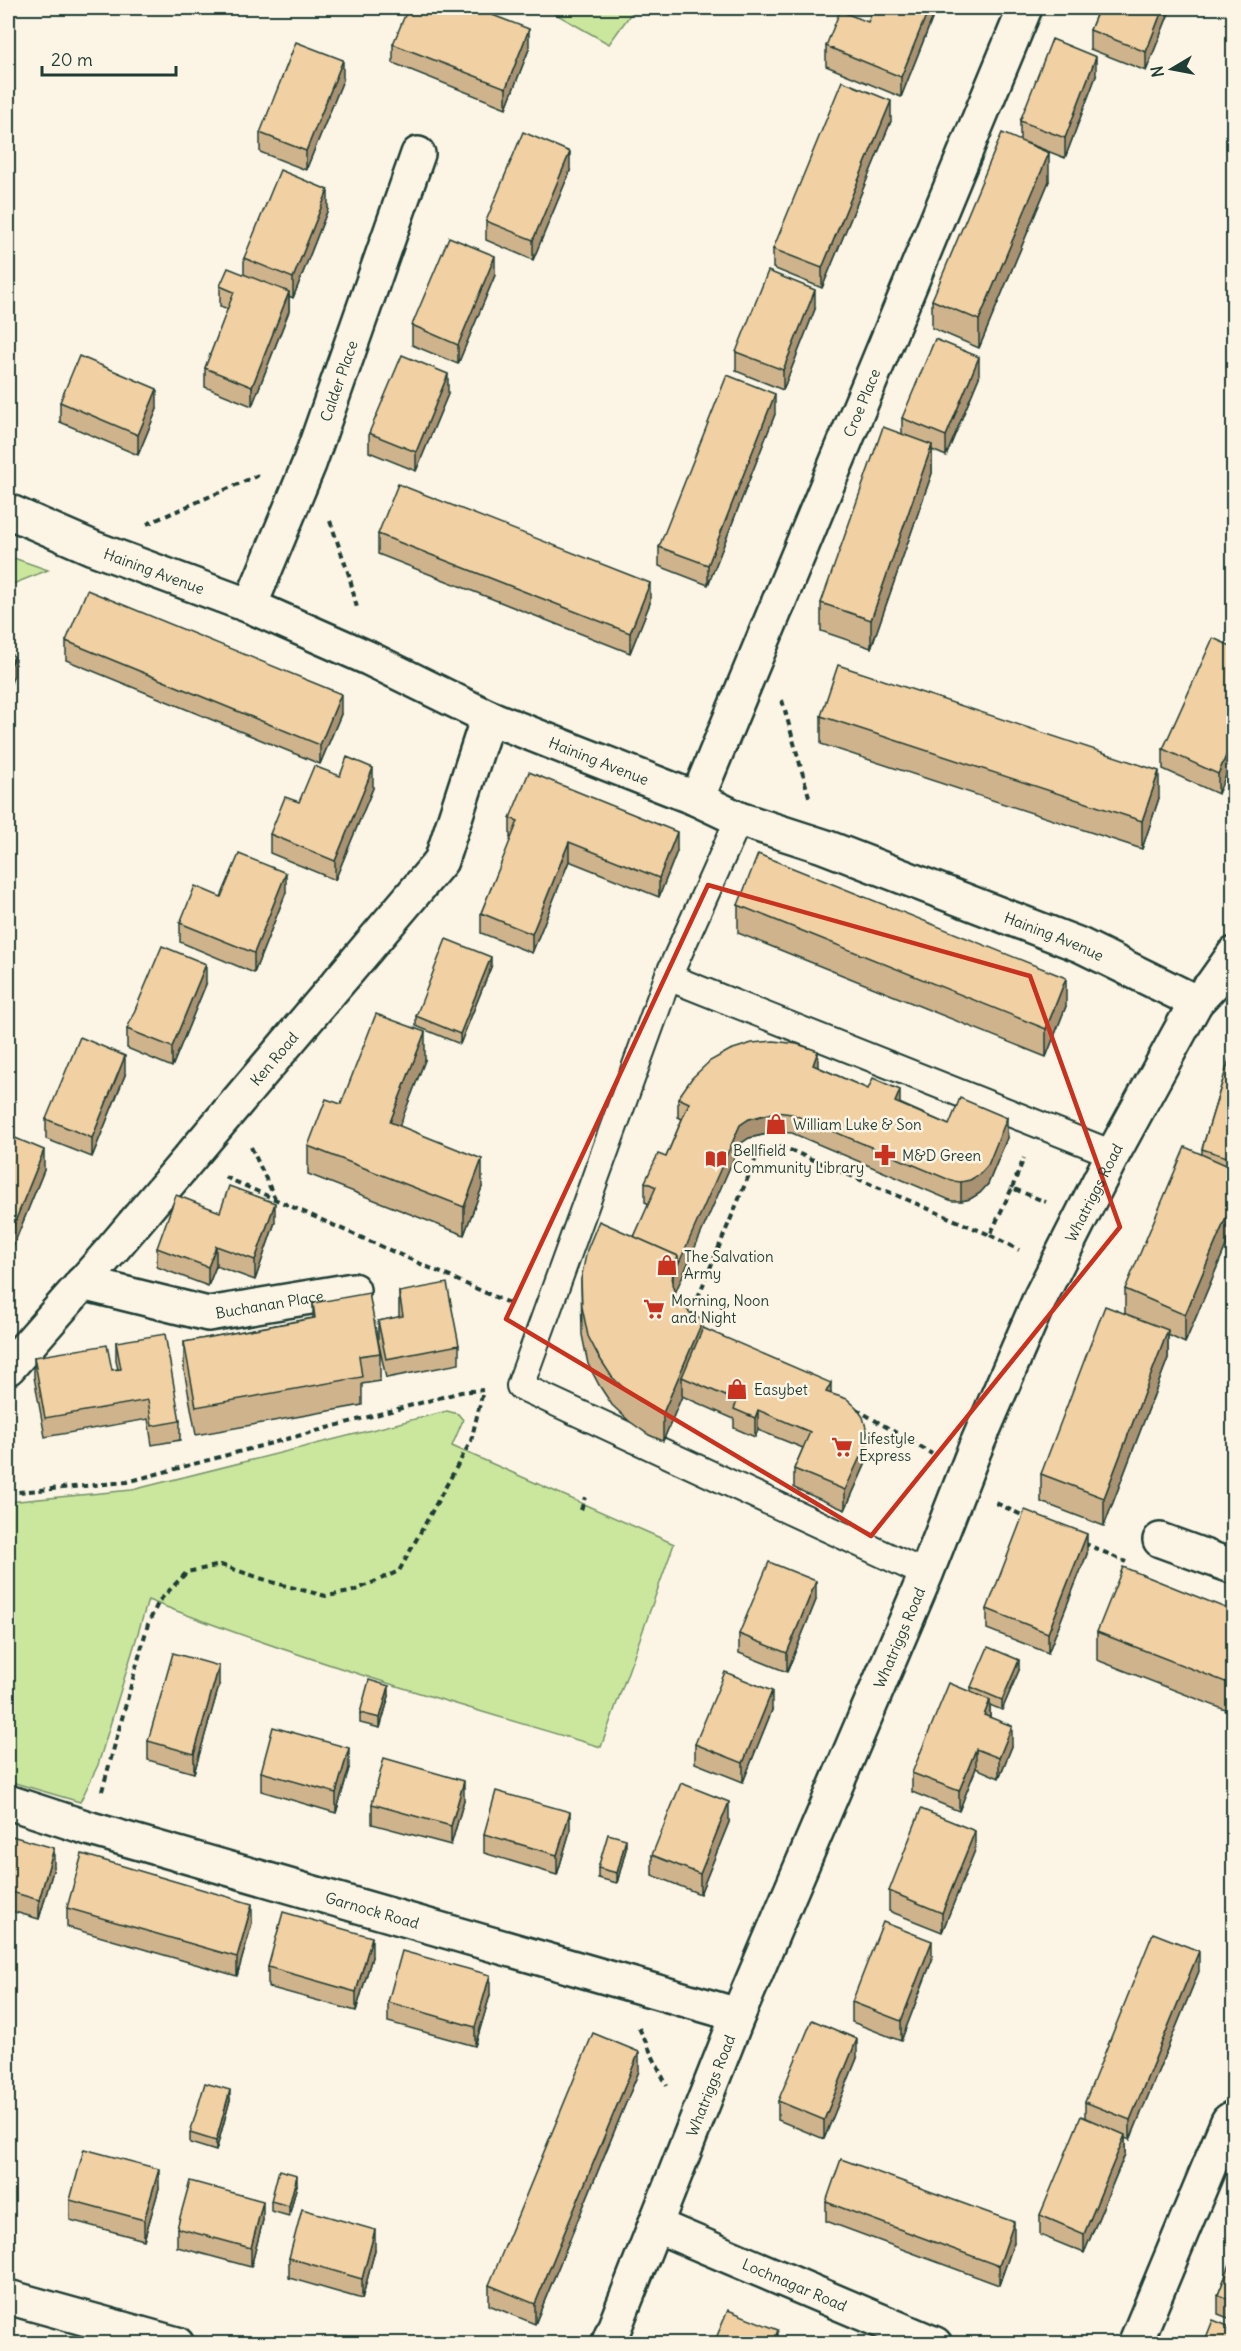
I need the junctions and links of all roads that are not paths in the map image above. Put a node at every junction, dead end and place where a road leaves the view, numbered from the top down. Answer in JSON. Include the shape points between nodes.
{"nodes":[{"id":1,"x":1025,"y":8,"type":"edge"},
{"id":2,"x":418,"y":154,"type":"dead end"},
{"id":3,"x":8,"y":511,"type":"edge"},
{"id":4,"x":250,"y":606,"type":"junction"},
{"id":5,"x":488,"y":717,"type":"junction"},
{"id":6,"x":697,"y":799,"type":"junction"},
{"id":7,"x":738,"y":819,"type":"junction"},
{"id":8,"x":1233,"y":954,"type":"edge"},
{"id":9,"x":668,"y":977,"type":"junction"},
{"id":10,"x":1196,"y":1002,"type":"junction"},
{"id":11,"x":1113,"y":1154,"type":"junction"},
{"id":12,"x":82,"y":1283,"type":"junction"},
{"id":13,"x":352,"y":1290,"type":"dead end"},
{"id":14,"x":8,"y":1368,"type":"edge"},
{"id":15,"x":1160,"y":1540,"type":"road end"},
{"id":16,"x":1233,"y":1567,"type":"edge"},
{"id":17,"x":926,"y":1574,"type":"junction"},
{"id":18,"x":8,"y":1802,"type":"edge"},
{"id":19,"x":738,"y":2015,"type":"junction"},
{"id":20,"x":1233,"y":2117,"type":"edge"},
{"id":21,"x":655,"y":2225,"type":"junction"},
{"id":22,"x":8,"y":2297,"type":"edge"},
{"id":23,"x":85,"y":2331,"type":"edge"},
{"id":24,"x":177,"y":2343,"type":"edge"},
{"id":25,"x":608,"y":2343,"type":"edge"},
{"id":26,"x":934,"y":2343,"type":"edge"},
{"id":27,"x":1135,"y":2343,"type":"edge"}],
"edges":[{"from":1,"to":6,"type":"street","name":"Croe Place"},
{"from":2,"to":4,"type":"street","name":"Calder Place","via":[[310,458]]},
{"from":3,"to":4,"type":"street","name":"Haining Avenue","via":[[93,548]]},
{"from":4,"to":5,"type":"street","name":"Haining Avenue"},
{"from":5,"to":6,"type":"street","name":"Haining Avenue"},
{"from":5,"to":12,"type":"street","name":"Ken Road","via":[[441,861]]},
{"from":6,"to":7,"type":"street","name":"Haining Avenue"},
{"from":7,"to":9,"type":"lane"},
{"from":7,"to":10,"type":"street","name":"Haining Avenue","via":[[823,846],[1080,945]]},
{"from":8,"to":10,"type":"street","name":"Whatriggs Road"},
{"from":9,"to":11,"type":"lane"},
{"from":9,"to":17,"type":"lane","via":[[520,1386]]},
{"from":10,"to":11,"type":"street","name":"Whatriggs Road"},
{"from":11,"to":17,"type":"street","name":"Whatriggs Road","via":[[1041,1296]]},
{"from":12,"to":13,"type":"street","name":"Buchanan Place","via":[[208,1314]]},
{"from":12,"to":14,"type":"street","name":"Ken Road"},
{"from":15,"to":16,"type":"street"},
{"from":17,"to":19,"type":"street","name":"Whatriggs Road"},
{"from":18,"to":19,"type":"street","name":"Garnock Road"},
{"from":19,"to":21,"type":"street","name":"Whatriggs Road"},
{"from":20,"to":27,"type":"street"},
{"from":21,"to":25,"type":"street","name":"Whatriggs Road"},
{"from":21,"to":26,"type":"street","name":"Lochnagar Road"},
{"from":22,"to":23,"type":"street"},
{"from":23,"to":24,"type":"street"}]}
